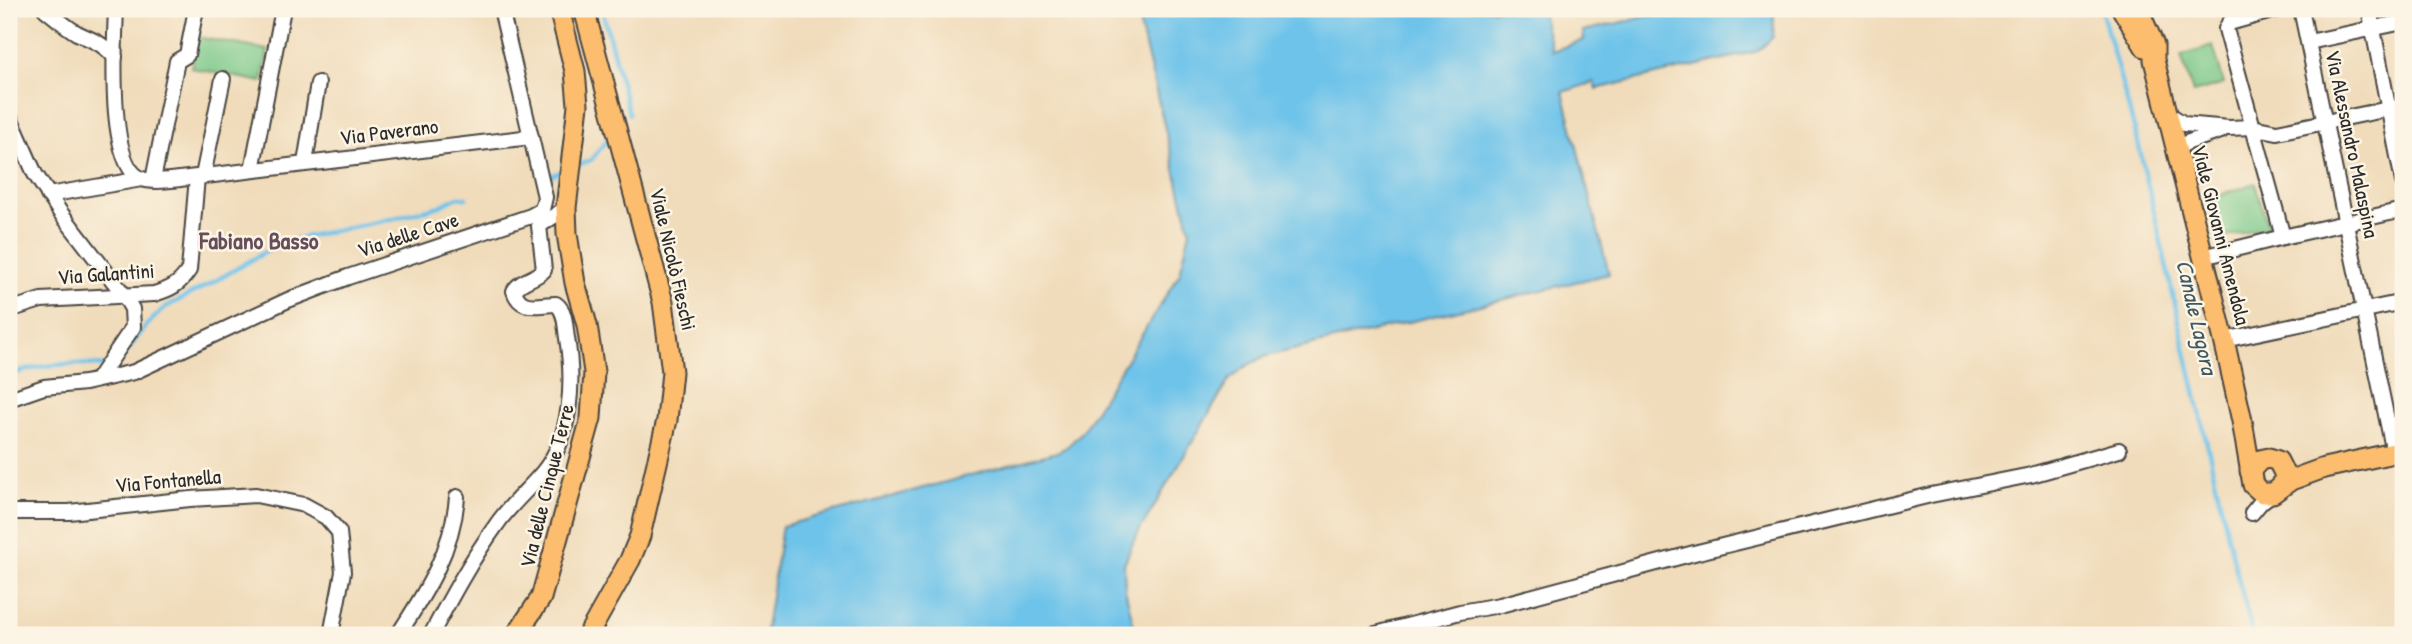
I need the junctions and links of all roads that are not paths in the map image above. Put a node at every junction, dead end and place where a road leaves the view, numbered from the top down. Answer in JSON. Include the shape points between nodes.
{"nodes":[{"id":1,"x":45,"y":9,"type":"edge"},
{"id":2,"x":196,"y":9,"type":"edge"},
{"id":3,"x":283,"y":9,"type":"edge"},
{"id":4,"x":501,"y":9,"type":"edge"},
{"id":5,"x":559,"y":9,"type":"edge"},
{"id":6,"x":584,"y":9,"type":"edge"},
{"id":7,"x":2122,"y":9,"type":"edge"},
{"id":8,"x":2138,"y":9,"type":"edge"},
{"id":9,"x":2274,"y":9,"type":"edge"},
{"id":10,"x":2301,"y":9,"type":"edge"},
{"id":11,"x":2369,"y":9,"type":"edge"},
{"id":12,"x":116,"y":14,"type":"edge"},
{"id":13,"x":2403,"y":22,"type":"edge"},
{"id":14,"x":2373,"y":29,"type":"junction"},
{"id":15,"x":93,"y":38,"type":"junction"},
{"id":16,"x":2309,"y":42,"type":"junction"},
{"id":17,"x":115,"y":57,"type":"junction"},
{"id":18,"x":2154,"y":60,"type":"junction"},
{"id":19,"x":223,"y":79,"type":"dead end"},
{"id":20,"x":318,"y":83,"type":"dead end"},
{"id":21,"x":2403,"y":106,"type":"edge"},
{"id":22,"x":2387,"y":109,"type":"junction"},
{"id":23,"x":2168,"y":113,"type":"junction"},
{"id":24,"x":9,"y":115,"type":"edge"},
{"id":25,"x":2326,"y":123,"type":"junction"},
{"id":26,"x":2252,"y":127,"type":"junction"},
{"id":27,"x":2229,"y":128,"type":"junction"},
{"id":28,"x":531,"y":137,"type":"junction"},
{"id":29,"x":2176,"y":149,"type":"junction"},
{"id":30,"x":305,"y":163,"type":"junction"},
{"id":31,"x":252,"y":170,"type":"junction"},
{"id":32,"x":200,"y":177,"type":"junction"},
{"id":33,"x":148,"y":180,"type":"junction"},
{"id":34,"x":2403,"y":182,"type":"edge"},
{"id":35,"x":48,"y":195,"type":"junction"},
{"id":36,"x":566,"y":208,"type":"junction"},
{"id":37,"x":2403,"y":210,"type":"edge"},
{"id":38,"x":2347,"y":223,"type":"junction"},
{"id":39,"x":2283,"y":237,"type":"junction"},
{"id":40,"x":2203,"y":257,"type":"junction"},
{"id":41,"x":124,"y":295,"type":"junction"},
{"id":42,"x":2403,"y":302,"type":"edge"},
{"id":43,"x":2365,"y":309,"type":"junction"},
{"id":44,"x":9,"y":310,"type":"edge"},
{"id":45,"x":2224,"y":340,"type":"junction"},
{"id":46,"x":99,"y":376,"type":"junction"},
{"id":47,"x":9,"y":399,"type":"edge"},
{"id":48,"x":2242,"y":421,"type":"junction"},
{"id":49,"x":2119,"y":450,"type":"dead end"},
{"id":50,"x":2399,"y":452,"type":"edge"},
{"id":51,"x":2275,"y":461,"type":"junction"},
{"id":52,"x":2324,"y":468,"type":"junction"},
{"id":53,"x":2252,"y":478,"type":"junction"},
{"id":54,"x":2278,"y":489,"type":"junction"},
{"id":55,"x":457,"y":498,"type":"dead end"},
{"id":56,"x":9,"y":512,"type":"edge"},
{"id":57,"x":331,"y":635,"type":"edge"},
{"id":58,"x":398,"y":635,"type":"edge"},
{"id":59,"x":431,"y":635,"type":"edge"},
{"id":60,"x":516,"y":635,"type":"edge"},
{"id":61,"x":588,"y":635,"type":"edge"},
{"id":62,"x":1372,"y":635,"type":"edge"}],
"edges":[{"from":1,"to":15,"type":"street","via":[[75,32]]},
{"from":2,"to":33,"type":"street","via":[[187,55],[177,61]]},
{"from":3,"to":31,"type":"street"},
{"from":4,"to":28,"type":"street","name":"Via delle Cave"},
{"from":5,"to":36,"type":"main road","name":"Via delle Cinque Terre","via":[[575,71],[578,105]]},
{"from":6,"to":61,"type":"main road","name":"Viale Nicolò Fieschi","via":[[663,302],[672,372],[667,420],[640,536]]},
{"from":7,"to":18,"type":"main road","name":"Viale Giovanni Amendola"},
{"from":8,"to":18,"type":"main road","name":"Viale Giovanni Amendola","via":[[2154,45]]},
{"from":9,"to":26,"type":"street","via":[[2230,23],[2226,29]]},
{"from":10,"to":16,"type":"street","name":"Via Alessandro Malaspina"},
{"from":11,"to":14,"type":"street"},
{"from":12,"to":15,"type":"street","via":[[105,32]]},
{"from":12,"to":17,"type":"street"},
{"from":13,"to":14,"type":"street"},
{"from":14,"to":16,"type":"street"},
{"from":14,"to":22,"type":"street"},
{"from":15,"to":17,"type":"street"},
{"from":16,"to":25,"type":"street","name":"Via Alessandro Malaspina"},
{"from":17,"to":33,"type":"street","via":[[114,100],[121,148],[134,174]]},
{"from":18,"to":23,"type":"main road","name":"Viale Giovanni Amendola"},
{"from":19,"to":32,"type":"street","name":"Via Galantini"},
{"from":20,"to":30,"type":"street"},
{"from":21,"to":22,"type":"street"},
{"from":22,"to":25,"type":"street"},
{"from":22,"to":34,"type":"street"},
{"from":23,"to":27,"type":"street","via":[[2183,124]]},
{"from":23,"to":29,"type":"main road","name":"Viale Giovanni Amendola"},
{"from":24,"to":35,"type":"street"},
{"from":25,"to":26,"type":"street","via":[[2277,132]]},
{"from":25,"to":38,"type":"street","name":"Via Alessandro Malaspina"},
{"from":26,"to":27,"type":"street"},
{"from":26,"to":39,"type":"street"},
{"from":27,"to":29,"type":"street"},
{"from":28,"to":30,"type":"street","name":"Via Paverano"},
{"from":28,"to":46,"type":"street","name":"Via delle Cave","via":[[545,197],[541,210],[531,216],[288,300],[134,372]]},
{"from":29,"to":40,"type":"main road","name":"Viale Giovanni Amendola"},
{"from":30,"to":31,"type":"street","name":"Via Paverano"},
{"from":31,"to":32,"type":"street","name":"Via Paverano"},
{"from":32,"to":33,"type":"street","name":"Via Paverano"},
{"from":32,"to":41,"type":"street","name":"Via Galantini","via":[[189,270],[171,289]]},
{"from":33,"to":35,"type":"street","name":"Via Paverano"},
{"from":35,"to":41,"type":"street"},
{"from":36,"to":59,"type":"street","via":[[539,226],[544,270],[514,291],[524,305],[556,304],[562,309],[570,382],[564,432],[545,470],[503,515],[473,557]]},
{"from":36,"to":60,"type":"main road","name":"Via delle Cinque Terre","via":[[573,270],[594,372],[592,418],[541,597]]},
{"from":37,"to":38,"type":"street"},
{"from":38,"to":39,"type":"street"},
{"from":38,"to":43,"type":"street","name":"Via Alessandro Malaspina"},
{"from":39,"to":40,"type":"street"},
{"from":40,"to":45,"type":"main road","name":"Viale Giovanni Amendola"},
{"from":41,"to":44,"type":"street","name":"Via Galantini","via":[[41,300]]},
{"from":41,"to":46,"type":"street","via":[[132,309],[133,327]]},
{"from":42,"to":43,"type":"street"},
{"from":43,"to":45,"type":"street"},
{"from":43,"to":50,"type":"street","name":"Via Alessandro Malaspina"},
{"from":45,"to":48,"type":"main road","name":"Viale Giovanni Amendola"},
{"from":46,"to":47,"type":"street","name":"Via delle Cave"},
{"from":48,"to":51,"type":"main road","name":"Viale Giovanni Amendola","via":[[2256,446]]},
{"from":48,"to":53,"type":"main road","name":"Viale Giovanni Amendola"},
{"from":49,"to":62,"type":"street"},
{"from":50,"to":52,"type":"main road"},
{"from":51,"to":52,"type":"main road","via":[[2305,469]]},
{"from":51,"to":53,"type":"main road","via":[[2260,460]]},
{"from":51,"to":54,"type":"main road","via":[[2285,475]]},
{"from":52,"to":54,"type":"main road"},
{"from":53,"to":54,"type":"main road","via":[[2262,492]]},
{"from":55,"to":58,"type":"street","via":[[446,551]]},
{"from":56,"to":57,"type":"street","name":"Via Fontanella","via":[[69,512],[256,495],[304,505],[326,517],[339,532],[343,572]]}]}
